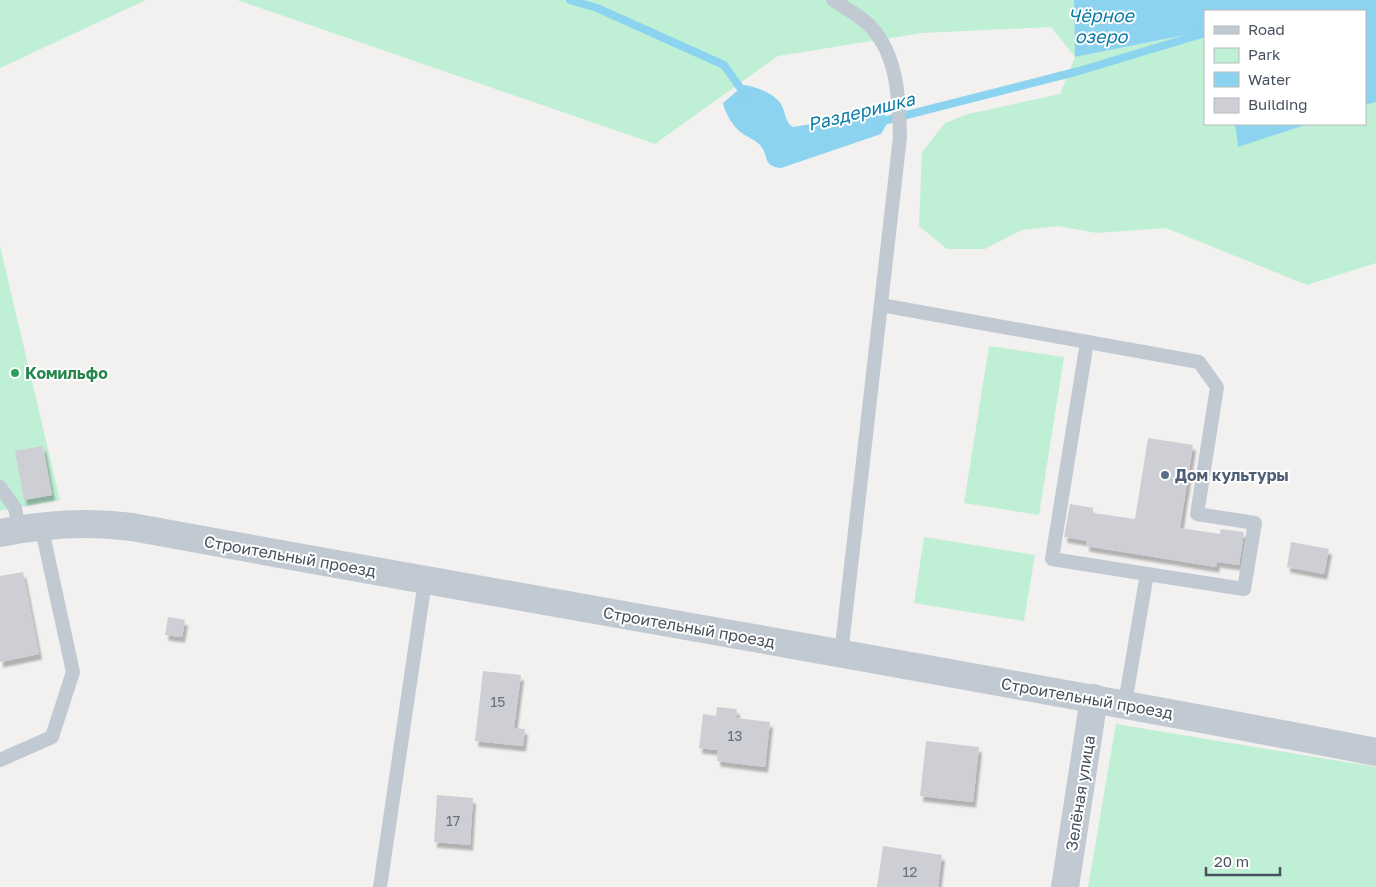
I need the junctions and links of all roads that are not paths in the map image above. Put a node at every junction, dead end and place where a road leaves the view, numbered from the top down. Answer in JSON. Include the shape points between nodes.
{"nodes":[{"id":1,"x":833,"y":0,"type":"edge"},
{"id":2,"x":880,"y":305,"type":"junction"},
{"id":3,"x":1087,"y":342,"type":"junction"},
{"id":4,"x":0,"y":487,"type":"edge"},
{"id":5,"x":20,"y":529,"type":"edge"},
{"id":6,"x":1147,"y":574,"type":"junction"},
{"id":7,"x":425,"y":581,"type":"junction"},
{"id":8,"x":841,"y":654,"type":"junction"},
{"id":9,"x":1094,"y":698,"type":"junction"},
{"id":10,"x":1125,"y":704,"type":"junction"},
{"id":11,"x":1376,"y":752,"type":"edge"},
{"id":12,"x":0,"y":760,"type":"edge"},
{"id":13,"x":380,"y":887,"type":"edge"},
{"id":14,"x":1065,"y":887,"type":"edge"}],
"edges":[{"from":1,"to":2,"type":"lane","via":[[871,27],[890,58],[899,95],[900,137]]},
{"from":2,"to":3,"type":"lane"},
{"from":2,"to":8,"type":"lane"},
{"from":3,"to":6,"type":"lane","via":[[1052,559]]},
{"from":3,"to":6,"type":"lane","via":[[1199,362],[1217,388],[1197,514],[1255,523],[1244,589]]},
{"from":4,"to":5,"type":"lane","via":[[15,508]]},
{"from":5,"to":7,"type":"street","name":"Строительный проезд","via":[[96,522]]},
{"from":5,"to":12,"type":"lane","via":[[73,672],[52,737]]},
{"from":6,"to":10,"type":"lane"},
{"from":7,"to":8,"type":"street","name":"Строительный проезд"},
{"from":7,"to":13,"type":"lane"},
{"from":8,"to":9,"type":"street","name":"Строительный проезд"},
{"from":9,"to":10,"type":"street","name":"Строительный проезд"},
{"from":9,"to":14,"type":"street","name":"Зелёная улица"},
{"from":10,"to":11,"type":"street","name":"Строительный проезд"}]}
